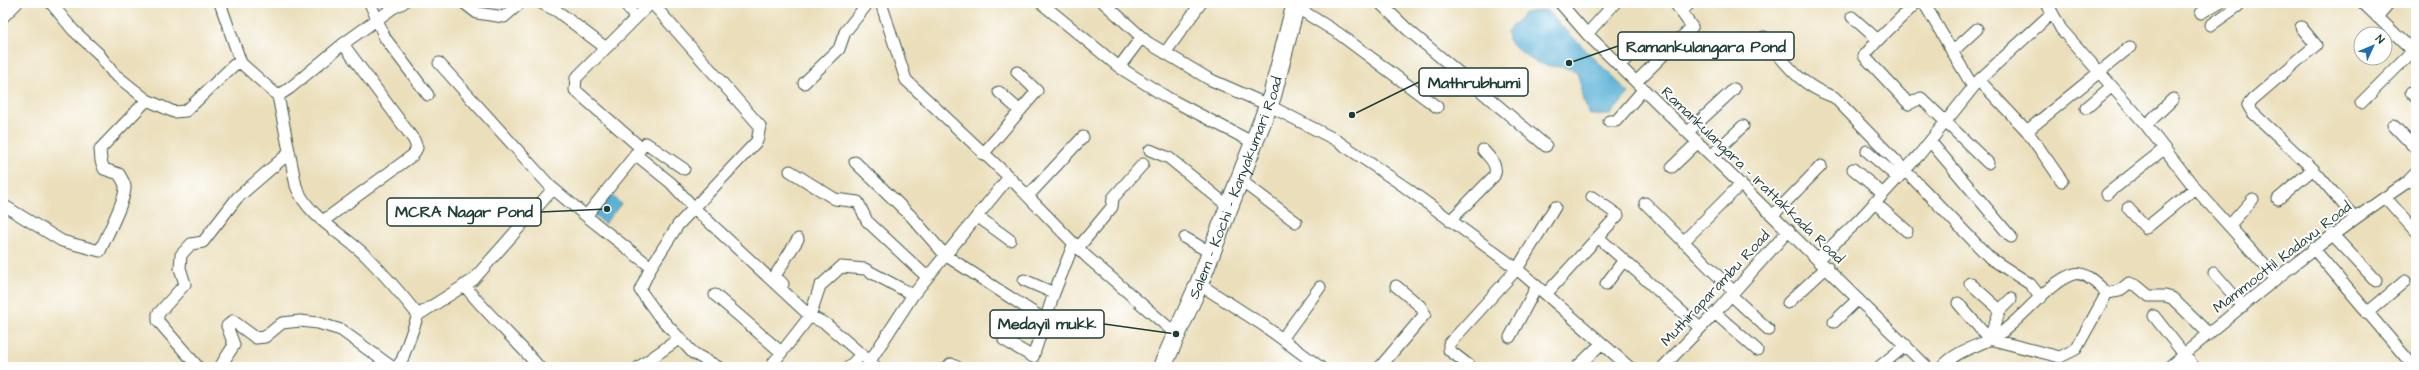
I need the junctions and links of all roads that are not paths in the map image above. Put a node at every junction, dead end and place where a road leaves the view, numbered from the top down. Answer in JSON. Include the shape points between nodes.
{"nodes":[{"id":1,"x":17,"y":3,"type":"edge"},
{"id":2,"x":51,"y":3,"type":"edge"},
{"id":3,"x":220,"y":3,"type":"edge"},
{"id":4,"x":370,"y":3,"type":"edge"},
{"id":5,"x":403,"y":3,"type":"edge"},
{"id":6,"x":464,"y":3,"type":"edge"},
{"id":7,"x":520,"y":3,"type":"edge"},
{"id":8,"x":541,"y":3,"type":"edge"},
{"id":9,"x":624,"y":3,"type":"edge"},
{"id":10,"x":652,"y":3,"type":"edge"},
{"id":11,"x":868,"y":3,"type":"edge"},
{"id":12,"x":881,"y":3,"type":"edge"},
{"id":13,"x":1041,"y":3,"type":"edge"},
{"id":14,"x":1104,"y":3,"type":"edge"},
{"id":15,"x":1201,"y":3,"type":"edge"},
{"id":16,"x":1380,"y":3,"type":"edge"},
{"id":17,"x":1560,"y":3,"type":"edge"},
{"id":18,"x":1615,"y":3,"type":"edge"},
{"id":19,"x":1690,"y":3,"type":"edge"},
{"id":20,"x":1916,"y":3,"type":"edge"},
{"id":21,"x":1924,"y":3,"type":"edge"},
{"id":22,"x":2218,"y":3,"type":"edge"},
{"id":23,"x":2236,"y":3,"type":"edge"},
{"id":24,"x":2364,"y":3,"type":"edge"},
{"id":25,"x":2389,"y":3,"type":"edge"},
{"id":26,"x":1296,"y":5,"type":"edge"},
{"id":27,"x":1678,"y":7,"type":"edge"},
{"id":28,"x":2050,"y":8,"type":"edge"},
{"id":29,"x":2201,"y":13,"type":"dead end"},
{"id":30,"x":1852,"y":16,"type":"dead end"},
{"id":31,"x":3,"y":17,"type":"edge"},
{"id":32,"x":635,"y":18,"type":"junction"},
{"id":33,"x":2377,"y":18,"type":"junction"},
{"id":34,"x":376,"y":20,"type":"junction"},
{"id":35,"x":2211,"y":25,"type":"dead end"},
{"id":36,"x":2301,"y":27,"type":"dead end"},
{"id":37,"x":1977,"y":28,"type":"dead end"},
{"id":38,"x":1587,"y":34,"type":"junction"},
{"id":39,"x":1764,"y":37,"type":"dead end"},
{"id":40,"x":1141,"y":38,"type":"junction"},
{"id":41,"x":1878,"y":40,"type":"junction"},
{"id":42,"x":1646,"y":42,"type":"dead end"},
{"id":43,"x":343,"y":44,"type":"junction"},
{"id":44,"x":2130,"y":47,"type":"dead end"},
{"id":45,"x":606,"y":48,"type":"junction"},
{"id":46,"x":1952,"y":52,"type":"junction"},
{"id":47,"x":1165,"y":53,"type":"junction"},
{"id":48,"x":2414,"y":53,"type":"edge"},
{"id":49,"x":241,"y":63,"type":"junction"},
{"id":50,"x":439,"y":63,"type":"dead end"},
{"id":51,"x":1619,"y":65,"type":"junction"},
{"id":52,"x":1119,"y":67,"type":"junction"},
{"id":53,"x":1017,"y":72,"type":"dead end"},
{"id":54,"x":2098,"y":73,"type":"junction"},
{"id":55,"x":804,"y":83,"type":"dead end"},
{"id":56,"x":1976,"y":84,"type":"junction"},
{"id":57,"x":1640,"y":85,"type":"junction"},
{"id":58,"x":2111,"y":87,"type":"junction"},
{"id":59,"x":1734,"y":89,"type":"dead end"},
{"id":60,"x":999,"y":92,"type":"dead end"},
{"id":61,"x":428,"y":95,"type":"dead end"},
{"id":62,"x":278,"y":96,"type":"junction"},
{"id":63,"x":2173,"y":99,"type":"dead end"},
{"id":64,"x":147,"y":100,"type":"junction"},
{"id":65,"x":2361,"y":103,"type":"dead end"},
{"id":66,"x":1268,"y":105,"type":"junction"},
{"id":67,"x":1436,"y":107,"type":"dead end"},
{"id":68,"x":2086,"y":108,"type":"dead end"},
{"id":69,"x":1020,"y":111,"type":"junction"},
{"id":70,"x":1946,"y":120,"type":"junction"},
{"id":71,"x":1609,"y":121,"type":"dead end"},
{"id":72,"x":2146,"y":125,"type":"junction"},
{"id":73,"x":2393,"y":125,"type":"dead end"},
{"id":74,"x":1743,"y":126,"type":"dead end"},
{"id":75,"x":2027,"y":131,"type":"junction"},
{"id":76,"x":1688,"y":132,"type":"junction"},
{"id":77,"x":1083,"y":137,"type":"dead end"},
{"id":78,"x":1930,"y":141,"type":"junction"},
{"id":79,"x":1698,"y":142,"type":"junction"},
{"id":80,"x":646,"y":143,"type":"dead end"},
{"id":81,"x":1254,"y":144,"type":"junction"},
{"id":82,"x":1546,"y":146,"type":"dead end"},
{"id":83,"x":2164,"y":149,"type":"junction"},
{"id":84,"x":2416,"y":149,"type":"edge"},
{"id":85,"x":1150,"y":150,"type":"dead end"},
{"id":86,"x":1483,"y":150,"type":"dead end"},
{"id":87,"x":1867,"y":151,"type":"dead end"},
{"id":88,"x":289,"y":153,"type":"junction"},
{"id":89,"x":635,"y":154,"type":"junction"},
{"id":90,"x":983,"y":154,"type":"junction"},
{"id":91,"x":1712,"y":155,"type":"junction"},
{"id":92,"x":855,"y":162,"type":"dead end"},
{"id":93,"x":1988,"y":163,"type":"dead end"},
{"id":94,"x":1143,"y":164,"type":"dead end"},
{"id":95,"x":1821,"y":166,"type":"dead end"},
{"id":96,"x":1672,"y":167,"type":"dead end"},
{"id":97,"x":684,"y":169,"type":"dead end"},
{"id":98,"x":1853,"y":169,"type":"dead end"},
{"id":99,"x":2313,"y":170,"type":"junction"},
{"id":100,"x":790,"y":171,"type":"dead end"},
{"id":101,"x":1901,"y":173,"type":"junction"},
{"id":102,"x":2416,"y":173,"type":"edge"},
{"id":103,"x":1009,"y":177,"type":"junction"},
{"id":104,"x":1240,"y":180,"type":"junction"},
{"id":105,"x":2062,"y":181,"type":"dead end"},
{"id":106,"x":1741,"y":184,"type":"junction"},
{"id":107,"x":2195,"y":188,"type":"junction"},
{"id":108,"x":553,"y":189,"type":"junction"},
{"id":109,"x":1882,"y":193,"type":"junction"},
{"id":110,"x":2107,"y":194,"type":"dead end"},
{"id":111,"x":1028,"y":196,"type":"junction"},
{"id":112,"x":1592,"y":197,"type":"dead end"},
{"id":113,"x":2384,"y":197,"type":"junction"},
{"id":114,"x":2253,"y":199,"type":"dead end"},
{"id":115,"x":2278,"y":199,"type":"dead end"},
{"id":116,"x":1874,"y":202,"type":"junction"},
{"id":117,"x":1645,"y":203,"type":"dead end"},
{"id":118,"x":3,"y":205,"type":"edge"},
{"id":119,"x":1229,"y":207,"type":"junction"},
{"id":120,"x":1555,"y":207,"type":"dead end"},
{"id":121,"x":694,"y":208,"type":"junction"},
{"id":122,"x":2128,"y":208,"type":"dead end"},
{"id":123,"x":1773,"y":215,"type":"junction"},
{"id":124,"x":586,"y":216,"type":"junction"},
{"id":125,"x":977,"y":216,"type":"junction"},
{"id":126,"x":2355,"y":218,"type":"junction"},
{"id":127,"x":323,"y":221,"type":"junction"},
{"id":128,"x":1450,"y":221,"type":"junction"},
{"id":129,"x":1296,"y":222,"type":"dead end"},
{"id":130,"x":2229,"y":226,"type":"junction"},
{"id":131,"x":1789,"y":230,"type":"junction"},
{"id":132,"x":1906,"y":231,"type":"dead end"},
{"id":133,"x":2416,"y":232,"type":"edge"},
{"id":134,"x":2332,"y":234,"type":"junction"},
{"id":135,"x":1598,"y":237,"type":"junction"},
{"id":136,"x":1185,"y":238,"type":"dead end"},
{"id":137,"x":2010,"y":238,"type":"dead end"},
{"id":138,"x":798,"y":239,"type":"dead end"},
{"id":139,"x":1010,"y":240,"type":"dead end"},
{"id":140,"x":1683,"y":242,"type":"junction"},
{"id":141,"x":1076,"y":246,"type":"junction"},
{"id":142,"x":2313,"y":248,"type":"junction"},
{"id":143,"x":1211,"y":253,"type":"junction"},
{"id":144,"x":945,"y":255,"type":"junction"},
{"id":145,"x":1818,"y":259,"type":"junction"},
{"id":146,"x":1624,"y":260,"type":"junction"},
{"id":147,"x":651,"y":267,"type":"junction"},
{"id":148,"x":1827,"y":267,"type":"junction"},
{"id":149,"x":1517,"y":269,"type":"junction"},
{"id":150,"x":2214,"y":273,"type":"dead end"},
{"id":151,"x":927,"y":277,"type":"junction"},
{"id":152,"x":2276,"y":278,"type":"junction"},
{"id":153,"x":1024,"y":280,"type":"dead end"},
{"id":154,"x":2376,"y":281,"type":"dead end"},
{"id":155,"x":2405,"y":281,"type":"dead end"},
{"id":156,"x":1970,"y":283,"type":"dead end"},
{"id":157,"x":1199,"y":284,"type":"junction"},
{"id":158,"x":1606,"y":284,"type":"dead end"},
{"id":159,"x":464,"y":285,"type":"junction"},
{"id":160,"x":1396,"y":286,"type":"dead end"},
{"id":161,"x":1537,"y":286,"type":"junction"},
{"id":162,"x":1320,"y":287,"type":"dead end"},
{"id":163,"x":1054,"y":293,"type":"junction"},
{"id":164,"x":1732,"y":293,"type":"junction"},
{"id":165,"x":2107,"y":293,"type":"junction"},
{"id":166,"x":1546,"y":294,"type":"junction"},
{"id":167,"x":715,"y":295,"type":"dead end"},
{"id":168,"x":913,"y":295,"type":"junction"},
{"id":169,"x":2011,"y":298,"type":"dead end"},
{"id":170,"x":2041,"y":298,"type":"junction"},
{"id":171,"x":1858,"y":299,"type":"junction"},
{"id":172,"x":1958,"y":303,"type":"dead end"},
{"id":173,"x":1788,"y":304,"type":"dead end"},
{"id":174,"x":2243,"y":306,"type":"junction"},
{"id":175,"x":2000,"y":310,"type":"junction"},
{"id":176,"x":811,"y":312,"type":"junction"},
{"id":177,"x":1715,"y":313,"type":"junction"},
{"id":178,"x":2367,"y":313,"type":"junction"},
{"id":179,"x":418,"y":315,"type":"junction"},
{"id":180,"x":2154,"y":316,"type":"dead end"},
{"id":181,"x":1045,"y":320,"type":"junction"},
{"id":182,"x":1834,"y":322,"type":"dead end"},
{"id":183,"x":758,"y":324,"type":"dead end"},
{"id":184,"x":1700,"y":328,"type":"junction"},
{"id":185,"x":1769,"y":330,"type":"dead end"},
{"id":186,"x":1176,"y":334,"type":"junction"},
{"id":187,"x":2209,"y":334,"type":"junction"},
{"id":188,"x":1510,"y":337,"type":"dead end"},
{"id":189,"x":680,"y":338,"type":"junction"},
{"id":190,"x":1282,"y":339,"type":"junction"},
{"id":191,"x":1989,"y":339,"type":"junction"},
{"id":192,"x":1004,"y":340,"type":"dead end"},
{"id":193,"x":1602,"y":343,"type":"junction"},
{"id":194,"x":1906,"y":345,"type":"junction"},
{"id":195,"x":783,"y":350,"type":"junction"},
{"id":196,"x":1757,"y":350,"type":"dead end"},
{"id":197,"x":2183,"y":355,"type":"junction"},
{"id":198,"x":869,"y":361,"type":"edge"},
{"id":199,"x":1668,"y":365,"type":"edge"},
{"id":200,"x":198,"y":367,"type":"edge"},
{"id":201,"x":220,"y":367,"type":"edge"},
{"id":202,"x":392,"y":367,"type":"edge"},
{"id":203,"x":397,"y":367,"type":"edge"},
{"id":204,"x":539,"y":367,"type":"edge"},
{"id":205,"x":640,"y":367,"type":"edge"},
{"id":206,"x":718,"y":367,"type":"edge"},
{"id":207,"x":772,"y":367,"type":"edge"},
{"id":208,"x":849,"y":367,"type":"edge"},
{"id":209,"x":948,"y":367,"type":"edge"},
{"id":210,"x":957,"y":367,"type":"edge"},
{"id":211,"x":1162,"y":367,"type":"edge"},
{"id":212,"x":1320,"y":367,"type":"edge"},
{"id":213,"x":1380,"y":367,"type":"edge"},
{"id":214,"x":1471,"y":367,"type":"edge"},
{"id":215,"x":1576,"y":367,"type":"edge"},
{"id":216,"x":1629,"y":367,"type":"edge"},
{"id":217,"x":1878,"y":367,"type":"edge"},
{"id":218,"x":1927,"y":367,"type":"edge"},
{"id":219,"x":1942,"y":367,"type":"edge"},
{"id":220,"x":2169,"y":367,"type":"edge"},
{"id":221,"x":2194,"y":367,"type":"edge"},
{"id":222,"x":2414,"y":367,"type":"edge"}],
"edges":[{"from":1,"to":31,"type":"street"},
{"from":2,"to":64,"type":"street","via":[[73,30],[98,52],[114,73]]},
{"from":3,"to":49,"type":"street"},
{"from":4,"to":34,"type":"street"},
{"from":5,"to":34,"type":"street"},
{"from":6,"to":7,"type":"street","via":[[477,13],[504,17]]},
{"from":8,"to":45,"type":"street","via":[[557,11]]},
{"from":9,"to":32,"type":"street"},
{"from":10,"to":32,"type":"street"},
{"from":10,"to":121,"type":"street","via":[[760,126],[757,141]]},
{"from":11,"to":55,"type":"street","via":[[845,32],[839,48]]},
{"from":12,"to":90,"type":"street","via":[[906,80]]},
{"from":13,"to":52,"type":"street"},
{"from":14,"to":40,"type":"street"},
{"from":15,"to":47,"type":"street"},
{"from":16,"to":82,"type":"street","via":[[1407,29]]},
{"from":17,"to":38,"type":"street","name":"Ramankulangara - Irattakkada Road"},
{"from":18,"to":38,"type":"street"},
{"from":19,"to":27,"type":"street"},
{"from":20,"to":41,"type":"street"},
{"from":21,"to":46,"type":"street"},
{"from":22,"to":29,"type":"street"},
{"from":23,"to":35,"type":"street","via":[[2238,6]]},
{"from":24,"to":33,"type":"street"},
{"from":25,"to":33,"type":"street"},
{"from":26,"to":66,"type":"main road","name":"Salem - Kochi - Kanyakumari Road"},
{"from":26,"to":67,"type":"street","via":[[1338,32]]},
{"from":27,"to":57,"type":"street","via":[[1692,27]]},
{"from":28,"to":54,"type":"street","via":[[2061,29]]},
{"from":28,"to":56,"type":"street"},
{"from":30,"to":41,"type":"street"},
{"from":32,"to":45,"type":"street"},
{"from":33,"to":48,"type":"street"},
{"from":34,"to":43,"type":"street"},
{"from":34,"to":61,"type":"street","via":[[396,54]]},
{"from":36,"to":99,"type":"street","via":[[2316,45],[2248,105],[2252,112]]},
{"from":37,"to":46,"type":"street"},
{"from":38,"to":51,"type":"street","name":"Ramankulangara - Irattakkada Road"},
{"from":39,"to":101,"type":"street","via":[[1801,80],[1816,91],[1834,97]]},
{"from":40,"to":47,"type":"street"},
{"from":40,"to":52,"type":"street"},
{"from":41,"to":70,"type":"street","via":[[1864,56],[1909,104],[1921,98]]},
{"from":42,"to":51,"type":"street"},
{"from":43,"to":62,"type":"street"},
{"from":43,"to":127,"type":"street","via":[[414,140],[417,148],[413,155]]},
{"from":44,"to":54,"type":"street"},
{"from":45,"to":89,"type":"street","via":[[576,78],[575,90],[632,138],[641,148]]},
{"from":46,"to":56,"type":"street"},
{"from":47,"to":66,"type":"street","via":[[1209,79]]},
{"from":48,"to":65,"type":"street"},
{"from":49,"to":62,"type":"street"},
{"from":49,"to":64,"type":"street","via":[[234,65],[186,111],[174,112]]},
{"from":50,"to":108,"type":"street"},
{"from":51,"to":57,"type":"street","name":"Ramankulangara - Irattakkada Road"},
{"from":52,"to":81,"type":"street","via":[[1168,98]]},
{"from":53,"to":69,"type":"street","via":[[1037,91]]},
{"from":54,"to":58,"type":"street"},
{"from":54,"to":75,"type":"street"},
{"from":56,"to":70,"type":"street"},
{"from":56,"to":75,"type":"street"},
{"from":57,"to":71,"type":"street","via":[[1616,121]]},
{"from":57,"to":76,"type":"street","name":"Ramankulangara - Irattakkada Road"},
{"from":58,"to":68,"type":"street"},
{"from":58,"to":72,"type":"street"},
{"from":59,"to":76,"type":"street"},
{"from":60,"to":69,"type":"street"},
{"from":62,"to":88,"type":"street"},
{"from":63,"to":72,"type":"street"},
{"from":64,"to":118,"type":"street","via":[[100,149],[104,169],[118,174],[125,185],[124,198],[100,251],[62,241]]},
{"from":66,"to":81,"type":"main road","name":"Salem - Kochi - Kanyakumari Road"},
{"from":66,"to":128,"type":"street","via":[[1336,140]]},
{"from":69,"to":90,"type":"street"},
{"from":70,"to":78,"type":"street"},
{"from":70,"to":93,"type":"street"},
{"from":72,"to":83,"type":"street"},
{"from":73,"to":84,"type":"street"},
{"from":74,"to":91,"type":"street"},
{"from":75,"to":105,"type":"street"},
{"from":76,"to":79,"type":"street","name":"Ramankulangara - Irattakkada Road"},
{"from":77,"to":111,"type":"street"},
{"from":78,"to":101,"type":"street"},
{"from":78,"to":137,"type":"street"},
{"from":79,"to":91,"type":"street","name":"Ramankulangara - Irattakkada Road"},
{"from":79,"to":96,"type":"street"},
{"from":80,"to":97,"type":"street"},
{"from":81,"to":104,"type":"main road","name":"Salem - Kochi - Kanyakumari Road"},
{"from":83,"to":107,"type":"street"},
{"from":83,"to":110,"type":"street"},
{"from":85,"to":119,"type":"street","via":[[1169,158]]},
{"from":86,"to":128,"type":"street","via":[[1495,165],[1494,176]]},
{"from":87,"to":101,"type":"street"},
{"from":88,"to":127,"type":"street","via":[[300,197]]},
{"from":88,"to":200,"type":"street","via":[[237,198],[203,242],[191,244],[180,255],[180,268],[185,284],[158,314],[158,321]]},
{"from":89,"to":121,"type":"street","via":[[671,183]]},
{"from":89,"to":124,"type":"street"},
{"from":90,"to":103,"type":"street"},
{"from":91,"to":106,"type":"street","name":"Ramankulangara - Irattakkada Road"},
{"from":92,"to":144,"type":"street","via":[[911,216]]},
{"from":94,"to":141,"type":"street","via":[[1113,198],[1112,207]]},
{"from":95,"to":123,"type":"street"},
{"from":98,"to":109,"type":"street"},
{"from":99,"to":115,"type":"street"},
{"from":99,"to":126,"type":"street"},
{"from":100,"to":151,"type":"street","via":[[836,199],[858,202],[867,222]]},
{"from":101,"to":109,"type":"street"},
{"from":101,"to":170,"type":"street","via":[[1990,258],[2030,284]]},
{"from":102,"to":113,"type":"street","name":"Mammoottil Kadavu Road"},
{"from":103,"to":111,"type":"street"},
{"from":103,"to":125,"type":"street"},
{"from":104,"to":119,"type":"main road","name":"Salem - Kochi - Kanyakumari Road"},
{"from":104,"to":129,"type":"street"},
{"from":106,"to":123,"type":"street","name":"Ramankulangara - Irattakkada Road"},
{"from":106,"to":140,"type":"street"},
{"from":107,"to":122,"type":"street","via":[[2146,228]]},
{"from":107,"to":130,"type":"street"},
{"from":108,"to":124,"type":"street"},
{"from":108,"to":159,"type":"street","via":[[473,280]]},
{"from":109,"to":116,"type":"street"},
{"from":111,"to":141,"type":"street"},
{"from":112,"to":135,"type":"street","via":[[1618,215]]},
{"from":113,"to":126,"type":"street","name":"Mammoottil Kadavu Road"},
{"from":113,"to":133,"type":"street"},
{"from":114,"to":130,"type":"street"},
{"from":116,"to":132,"type":"street"},
{"from":116,"to":145,"type":"street"},
{"from":117,"to":140,"type":"street"},
{"from":119,"to":143,"type":"main road","name":"Salem - Kochi - Kanyakumari Road"},
{"from":120,"to":149,"type":"street"},
{"from":121,"to":147,"type":"street","via":[[678,225]]},
{"from":121,"to":176,"type":"street"},
{"from":123,"to":131,"type":"street","name":"Ramankulangara - Irattakkada Road"},
{"from":124,"to":147,"type":"street"},
{"from":125,"to":139,"type":"street"},
{"from":125,"to":144,"type":"street"},
{"from":126,"to":134,"type":"street","name":"Mammoottil Kadavu Road"},
{"from":127,"to":179,"type":"street","via":[[367,257]]},
{"from":128,"to":149,"type":"street"},
{"from":130,"to":152,"type":"street"},
{"from":131,"to":145,"type":"street","name":"Ramankulangara - Irattakkada Road"},
{"from":131,"to":164,"type":"street","name":"Muthiraparambu Road"},
{"from":134,"to":142,"type":"street","name":"Mammoottil Kadavu Road"},
{"from":134,"to":154,"type":"street"},
{"from":135,"to":146,"type":"street"},
{"from":135,"to":166,"type":"street"},
{"from":136,"to":143,"type":"street"},
{"from":138,"to":176,"type":"street","via":[[774,276]]},
{"from":140,"to":164,"type":"street"},
{"from":141,"to":163,"type":"street"},
{"from":141,"to":186,"type":"street"},
{"from":142,"to":152,"type":"street","name":"Mammoottil Kadavu Road"},
{"from":142,"to":178,"type":"street"},
{"from":143,"to":157,"type":"main road","name":"Salem - Kochi - Kanyakumari Road"},
{"from":144,"to":151,"type":"street"},
{"from":144,"to":181,"type":"street"},
{"from":145,"to":148,"type":"street","name":"Ramankulangara - Irattakkada Road"},
{"from":146,"to":158,"type":"street"},
{"from":146,"to":184,"type":"street"},
{"from":147,"to":189,"type":"street","via":[[640,290]]},
{"from":148,"to":171,"type":"street","name":"Ramankulangara - Irattakkada Road"},
{"from":148,"to":173,"type":"street"},
{"from":149,"to":161,"type":"street"},
{"from":149,"to":214,"type":"street","via":[[1449,344],[1449,350]]},
{"from":150,"to":174,"type":"street"},
{"from":151,"to":168,"type":"street"},
{"from":152,"to":174,"type":"street","name":"Mammoottil Kadavu Road"},
{"from":153,"to":163,"type":"street"},
{"from":155,"to":178,"type":"street"},
{"from":156,"to":175,"type":"street"},
{"from":157,"to":186,"type":"main road","name":"Salem - Kochi - Kanyakumari Road"},
{"from":157,"to":190,"type":"street"},
{"from":159,"to":179,"type":"street"},
{"from":159,"to":204,"type":"street","via":[[481,307],[514,338]]},
{"from":160,"to":213,"type":"street","via":[[1420,306],[1425,314]]},
{"from":161,"to":166,"type":"street"},
{"from":161,"to":188,"type":"street"},
{"from":162,"to":190,"type":"street"},
{"from":163,"to":181,"type":"street"},
{"from":164,"to":177,"type":"street","name":"Muthiraparambu Road"},
{"from":164,"to":185,"type":"street"},
{"from":165,"to":170,"type":"street","via":[[2083,274],[2074,274],[2064,278]]},
{"from":165,"to":187,"type":"street","via":[[2119,291],[2129,283],[2149,296],[2172,298]]},
{"from":165,"to":191,"type":"street","via":[[2076,349],[2060,357]]},
{"from":166,"to":193,"type":"street"},
{"from":167,"to":195,"type":"street"},
{"from":168,"to":176,"type":"street","via":[[865,269],[841,267],[820,286]]},
{"from":168,"to":198,"type":"street"},
{"from":169,"to":175,"type":"street"},
{"from":170,"to":191,"type":"street","via":[[2022,316]]},
{"from":171,"to":182,"type":"street"},
{"from":171,"to":194,"type":"street","name":"Ramankulangara - Irattakkada Road"},
{"from":172,"to":191,"type":"street"},
{"from":174,"to":187,"type":"street","name":"Mammoottil Kadavu Road"},
{"from":175,"to":191,"type":"street"},
{"from":176,"to":195,"type":"street"},
{"from":176,"to":198,"type":"street"},
{"from":177,"to":184,"type":"street","name":"Muthiraparambu Road"},
{"from":177,"to":196,"type":"street"},
{"from":178,"to":222,"type":"street"},
{"from":179,"to":203,"type":"street","via":[[402,360]]},
{"from":180,"to":197,"type":"street"},
{"from":181,"to":192,"type":"street","via":[[1033,357]]},
{"from":183,"to":195,"type":"street"},
{"from":184,"to":199,"type":"street","name":"Muthiraparambu Road"},
{"from":186,"to":211,"type":"main road","name":"Salem - Kochi - Kanyakumari Road"},
{"from":187,"to":197,"type":"street","name":"Mammoottil Kadavu Road"},
{"from":189,"to":205,"type":"street"},
{"from":189,"to":206,"type":"street","via":[[693,353]]},
{"from":190,"to":212,"type":"street"},
{"from":191,"to":219,"type":"street","via":[[1957,353]]},
{"from":193,"to":215,"type":"street"},
{"from":193,"to":216,"type":"street"},
{"from":194,"to":217,"type":"street"},
{"from":194,"to":218,"type":"street","name":"Ramankulangara - Irattakkada Road"},
{"from":195,"to":207,"type":"street"},
{"from":197,"to":220,"type":"street","name":"Mammoottil Kadavu Road"},
{"from":197,"to":221,"type":"street"},
{"from":198,"to":208,"type":"street"},
{"from":201,"to":202,"type":"street","via":[[234,345],[227,326],[233,321],[256,338],[265,337],[282,323],[318,323],[341,330]]},
{"from":209,"to":210,"type":"street","via":[[951,364]]}]}
